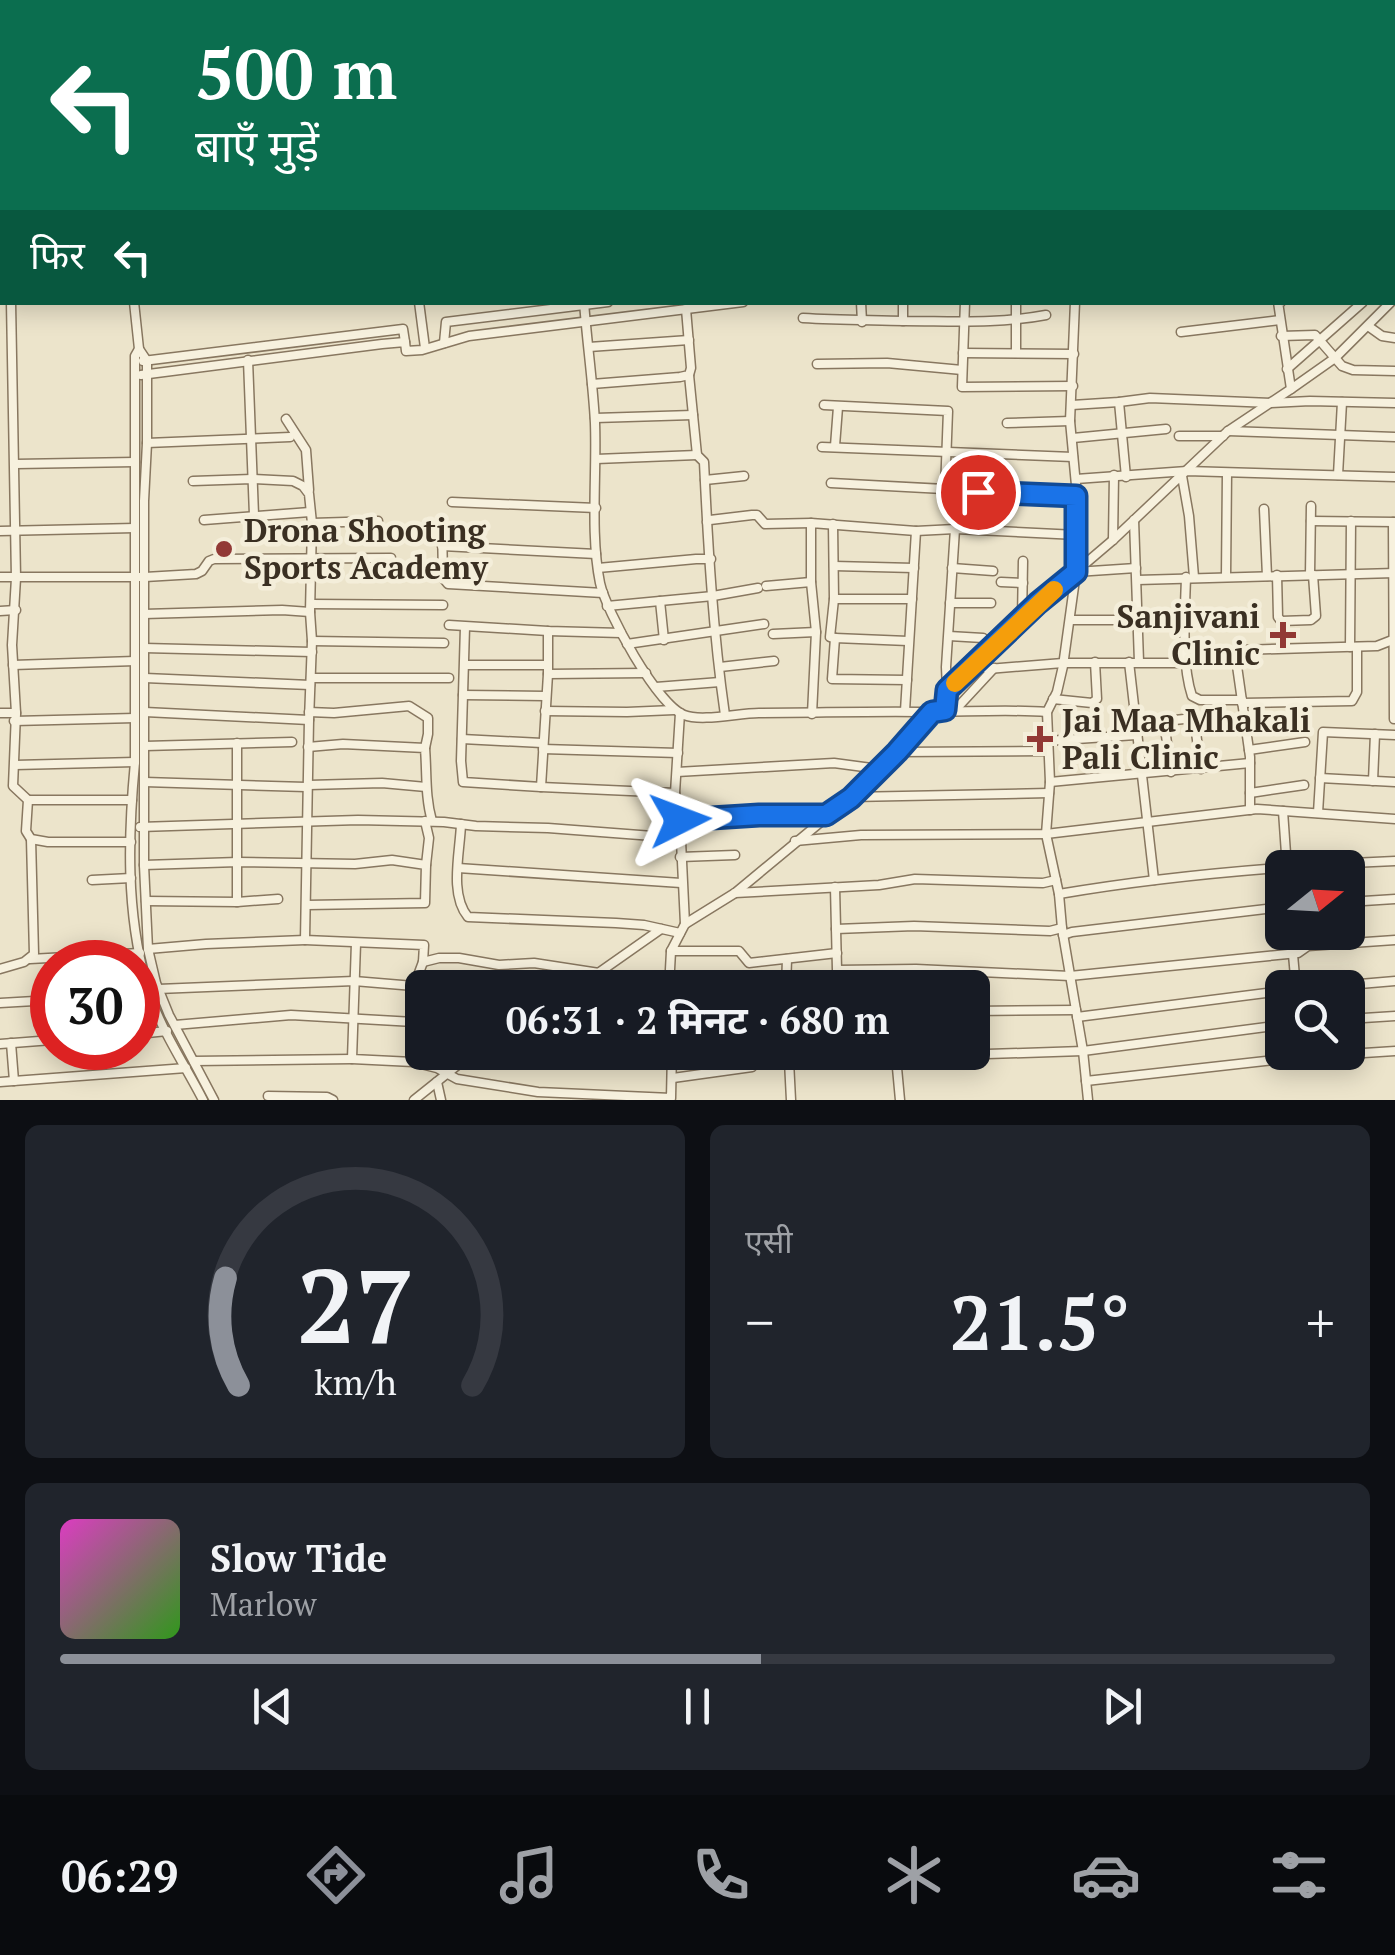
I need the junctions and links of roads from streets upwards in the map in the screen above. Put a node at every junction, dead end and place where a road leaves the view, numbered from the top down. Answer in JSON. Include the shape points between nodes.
{"nodes":[{"id":1,"x":11,"y":305,"type":"edge"},
{"id":2,"x":134,"y":305,"type":"edge"},
{"id":3,"x":419,"y":305,"type":"edge"},
{"id":4,"x":576,"y":305,"type":"edge"},
{"id":5,"x":584,"y":305,"type":"edge"},
{"id":6,"x":719,"y":305,"type":"edge"},
{"id":7,"x":861,"y":305,"type":"edge"},
{"id":8,"x":903,"y":305,"type":"edge"},
{"id":9,"x":965,"y":305,"type":"edge"},
{"id":10,"x":1016,"y":305,"type":"edge"},
{"id":11,"x":1075,"y":305,"type":"edge"},
{"id":12,"x":1278,"y":305,"type":"edge"},
{"id":13,"x":1349,"y":305,"type":"edge"},
{"id":14,"x":1360,"y":305,"type":"edge"},
{"id":15,"x":1389,"y":305,"type":"edge"},
{"id":16,"x":686,"y":309,"type":"junction"},
{"id":17,"x":1355,"y":311,"type":"junction"},
{"id":18,"x":1046,"y":315,"type":"dead end"},
{"id":19,"x":803,"y":318,"type":"dead end"},
{"id":20,"x":1016,"y":320,"type":"junction"},
{"id":21,"x":1280,"y":320,"type":"junction"},
{"id":22,"x":902,"y":321,"type":"junction"},
{"id":23,"x":586,"y":322,"type":"junction"},
{"id":24,"x":862,"y":322,"type":"junction"},
{"id":25,"x":964,"y":323,"type":"junction"},
{"id":26,"x":1368,"y":326,"type":"junction"},
{"id":27,"x":1180,"y":332,"type":"dead end"},
{"id":28,"x":1282,"y":336,"type":"junction"},
{"id":29,"x":1395,"y":338,"type":"edge"},
{"id":30,"x":689,"y":340,"type":"junction"},
{"id":31,"x":1320,"y":341,"type":"junction"},
{"id":32,"x":404,"y":342,"type":"junction"},
{"id":33,"x":444,"y":344,"type":"junction"},
{"id":34,"x":588,"y":346,"type":"junction"},
{"id":35,"x":424,"y":348,"type":"junction"},
{"id":36,"x":139,"y":349,"type":"junction"},
{"id":37,"x":1016,"y":353,"type":"junction"},
{"id":38,"x":963,"y":354,"type":"junction"},
{"id":39,"x":1074,"y":354,"type":"junction"},
{"id":40,"x":1335,"y":358,"type":"junction"},
{"id":41,"x":135,"y":360,"type":"junction"},
{"id":42,"x":248,"y":360,"type":"junction"},
{"id":43,"x":0,"y":361,"type":"edge"},
{"id":44,"x":11,"y":361,"type":"junction"},
{"id":45,"x":147,"y":361,"type":"junction"},
{"id":46,"x":818,"y":364,"type":"dead end"},
{"id":47,"x":1287,"y":369,"type":"junction"},
{"id":48,"x":962,"y":370,"type":"junction"},
{"id":49,"x":1395,"y":371,"type":"edge"},
{"id":50,"x":689,"y":374,"type":"junction"},
{"id":51,"x":135,"y":375,"type":"junction"},
{"id":52,"x":146,"y":375,"type":"junction"},
{"id":53,"x":0,"y":376,"type":"edge"},
{"id":54,"x":12,"y":376,"type":"junction"},
{"id":55,"x":592,"y":384,"type":"junction"},
{"id":56,"x":1073,"y":386,"type":"junction"},
{"id":57,"x":1291,"y":389,"type":"junction"},
{"id":58,"x":1119,"y":402,"type":"junction"},
{"id":59,"x":1342,"y":402,"type":"junction"},
{"id":60,"x":1271,"y":403,"type":"junction"},
{"id":61,"x":1395,"y":403,"type":"edge"},
{"id":62,"x":824,"y":405,"type":"dead end"},
{"id":63,"x":1072,"y":405,"type":"junction"},
{"id":64,"x":838,"y":407,"type":"junction"},
{"id":65,"x":693,"y":415,"type":"junction"},
{"id":66,"x":595,"y":418,"type":"junction"},
{"id":67,"x":286,"y":419,"type":"dead end"},
{"id":68,"x":1070,"y":421,"type":"junction"},
{"id":69,"x":1006,"y":423,"type":"dead end"},
{"id":70,"x":1166,"y":429,"type":"dead end"},
{"id":71,"x":1226,"y":433,"type":"junction"},
{"id":72,"x":1122,"y":434,"type":"junction"},
{"id":73,"x":1178,"y":436,"type":"dead end"},
{"id":74,"x":1340,"y":436,"type":"junction"},
{"id":75,"x":290,"y":437,"type":"dead end"},
{"id":76,"x":1395,"y":437,"type":"edge"},
{"id":77,"x":1073,"y":438,"type":"junction"},
{"id":78,"x":250,"y":439,"type":"junction"},
{"id":79,"x":148,"y":443,"type":"junction"},
{"id":80,"x":836,"y":446,"type":"junction"},
{"id":81,"x":822,"y":447,"type":"dead end"},
{"id":82,"x":947,"y":452,"type":"junction"},
{"id":83,"x":697,"y":455,"type":"junction"},
{"id":84,"x":1073,"y":457,"type":"junction"},
{"id":85,"x":596,"y":459,"type":"junction"},
{"id":86,"x":135,"y":462,"type":"junction"},
{"id":87,"x":16,"y":464,"type":"junction"},
{"id":88,"x":1227,"y":473,"type":"junction"},
{"id":89,"x":1184,"y":474,"type":"junction"},
{"id":90,"x":1114,"y":475,"type":"junction"},
{"id":91,"x":744,"y":476,"type":"dead end"},
{"id":92,"x":1126,"y":476,"type":"junction"},
{"id":93,"x":1338,"y":476,"type":"junction"},
{"id":94,"x":1395,"y":477,"type":"edge"},
{"id":95,"x":252,"y":479,"type":"junction"},
{"id":96,"x":705,"y":480,"type":"junction"},
{"id":97,"x":1076,"y":480,"type":"junction"},
{"id":98,"x":193,"y":481,"type":"dead end"},
{"id":99,"x":831,"y":483,"type":"dead end"},
{"id":100,"x":945,"y":490,"type":"junction"},
{"id":101,"x":309,"y":494,"type":"junction"},
{"id":102,"x":1076,"y":496,"type":"junction"},
{"id":103,"x":452,"y":502,"type":"dead end"},
{"id":104,"x":1312,"y":506,"type":"dead end"},
{"id":105,"x":596,"y":508,"type":"junction"},
{"id":106,"x":1264,"y":508,"type":"dead end"},
{"id":107,"x":310,"y":512,"type":"junction"},
{"id":108,"x":254,"y":515,"type":"junction"},
{"id":109,"x":204,"y":520,"type":"dead end"},
{"id":110,"x":1134,"y":520,"type":"junction"},
{"id":111,"x":378,"y":521,"type":"dead end"},
{"id":112,"x":1311,"y":521,"type":"junction"},
{"id":113,"x":707,"y":522,"type":"junction"},
{"id":114,"x":1351,"y":522,"type":"junction"},
{"id":115,"x":1394,"y":522,"type":"edge"},
{"id":116,"x":312,"y":523,"type":"junction"},
{"id":117,"x":811,"y":523,"type":"junction"},
{"id":118,"x":833,"y":524,"type":"junction"},
{"id":119,"x":442,"y":525,"type":"dead end"},
{"id":120,"x":135,"y":528,"type":"junction"},
{"id":121,"x":955,"y":529,"type":"junction"},
{"id":122,"x":0,"y":531,"type":"edge"},
{"id":123,"x":14,"y":531,"type":"junction"},
{"id":124,"x":916,"y":531,"type":"junction"},
{"id":125,"x":1077,"y":534,"type":"junction"},
{"id":126,"x":1113,"y":540,"type":"junction"},
{"id":127,"x":442,"y":546,"type":"junction"},
{"id":128,"x":596,"y":554,"type":"junction"},
{"id":129,"x":391,"y":558,"type":"dead end"},
{"id":130,"x":311,"y":559,"type":"junction"},
{"id":131,"x":711,"y":559,"type":"junction"},
{"id":132,"x":1023,"y":561,"type":"dead end"},
{"id":133,"x":834,"y":566,"type":"junction"},
{"id":134,"x":598,"y":568,"type":"junction"},
{"id":135,"x":914,"y":568,"type":"junction"},
{"id":136,"x":952,"y":568,"type":"junction"},
{"id":137,"x":1136,"y":568,"type":"junction"},
{"id":138,"x":993,"y":571,"type":"dead end"},
{"id":139,"x":1076,"y":572,"type":"junction"},
{"id":140,"x":1394,"y":573,"type":"edge"},
{"id":141,"x":1351,"y":574,"type":"junction"},
{"id":142,"x":1272,"y":575,"type":"junction"},
{"id":143,"x":1312,"y":575,"type":"junction"},
{"id":144,"x":1226,"y":576,"type":"junction"},
{"id":145,"x":140,"y":577,"type":"junction"},
{"id":146,"x":1190,"y":577,"type":"junction"},
{"id":147,"x":0,"y":578,"type":"edge"},
{"id":148,"x":16,"y":578,"type":"junction"},
{"id":149,"x":1136,"y":580,"type":"junction"},
{"id":150,"x":811,"y":582,"type":"junction"},
{"id":151,"x":1001,"y":582,"type":"dead end"},
{"id":152,"x":1022,"y":583,"type":"junction"},
{"id":153,"x":603,"y":593,"type":"junction"},
{"id":154,"x":712,"y":596,"type":"junction"},
{"id":155,"x":834,"y":599,"type":"junction"},
{"id":156,"x":912,"y":600,"type":"junction"},
{"id":157,"x":660,"y":601,"type":"junction"},
{"id":158,"x":950,"y":602,"type":"junction"},
{"id":159,"x":991,"y":603,"type":"dead end"},
{"id":160,"x":443,"y":604,"type":"dead end"},
{"id":161,"x":607,"y":606,"type":"junction"},
{"id":162,"x":1394,"y":607,"type":"edge"},
{"id":163,"x":310,"y":608,"type":"junction"},
{"id":164,"x":16,"y":610,"type":"junction"},
{"id":165,"x":0,"y":611,"type":"edge"},
{"id":166,"x":144,"y":614,"type":"junction"},
{"id":167,"x":1022,"y":619,"type":"junction"},
{"id":168,"x":1070,"y":620,"type":"junction"},
{"id":169,"x":1138,"y":620,"type":"junction"},
{"id":170,"x":764,"y":624,"type":"dead end"},
{"id":171,"x":449,"y":625,"type":"dead end"},
{"id":172,"x":465,"y":627,"type":"junction"},
{"id":173,"x":716,"y":631,"type":"junction"},
{"id":174,"x":548,"y":632,"type":"junction"},
{"id":175,"x":816,"y":632,"type":"junction"},
{"id":176,"x":621,"y":633,"type":"junction"},
{"id":177,"x":773,"y":634,"type":"dead end"},
{"id":178,"x":949,"y":636,"type":"junction"},
{"id":179,"x":836,"y":638,"type":"junction"},
{"id":180,"x":983,"y":638,"type":"dead end"},
{"id":181,"x":1394,"y":639,"type":"edge"},
{"id":182,"x":664,"y":640,"type":"junction"},
{"id":183,"x":312,"y":641,"type":"junction"},
{"id":184,"x":908,"y":641,"type":"junction"},
{"id":185,"x":444,"y":644,"type":"dead end"},
{"id":186,"x":628,"y":644,"type":"junction"},
{"id":187,"x":0,"y":646,"type":"edge"},
{"id":188,"x":12,"y":646,"type":"junction"},
{"id":189,"x":1353,"y":647,"type":"junction"},
{"id":190,"x":144,"y":648,"type":"junction"},
{"id":191,"x":312,"y":652,"type":"junction"},
{"id":192,"x":1234,"y":652,"type":"junction"},
{"id":193,"x":135,"y":661,"type":"junction"},
{"id":194,"x":774,"y":661,"type":"dead end"},
{"id":195,"x":1063,"y":662,"type":"junction"},
{"id":196,"x":1096,"y":662,"type":"junction"},
{"id":197,"x":1129,"y":662,"type":"junction"},
{"id":198,"x":1140,"y":662,"type":"junction"},
{"id":199,"x":1187,"y":662,"type":"junction"},
{"id":200,"x":975,"y":664,"type":"junction"},
{"id":201,"x":14,"y":665,"type":"junction"},
{"id":202,"x":465,"y":665,"type":"junction"},
{"id":203,"x":720,"y":667,"type":"junction"},
{"id":204,"x":994,"y":668,"type":"junction"},
{"id":205,"x":547,"y":669,"type":"junction"},
{"id":206,"x":646,"y":673,"type":"junction"},
{"id":207,"x":144,"y":678,"type":"junction"},
{"id":208,"x":448,"y":678,"type":"dead end"},
{"id":209,"x":0,"y":679,"type":"edge"},
{"id":210,"x":13,"y":679,"type":"junction"},
{"id":211,"x":907,"y":680,"type":"junction"},
{"id":212,"x":310,"y":682,"type":"junction"},
{"id":213,"x":720,"y":682,"type":"junction"},
{"id":214,"x":656,"y":688,"type":"junction"},
{"id":215,"x":947,"y":690,"type":"junction"},
{"id":216,"x":1394,"y":692,"type":"edge"},
{"id":217,"x":463,"y":695,"type":"junction"},
{"id":218,"x":546,"y":696,"type":"junction"},
{"id":219,"x":1054,"y":700,"type":"junction"},
{"id":220,"x":1242,"y":701,"type":"junction"},
{"id":221,"x":950,"y":710,"type":"junction"},
{"id":222,"x":546,"y":711,"type":"junction"},
{"id":223,"x":677,"y":711,"type":"junction"},
{"id":224,"x":905,"y":711,"type":"junction"},
{"id":225,"x":145,"y":712,"type":"junction"},
{"id":226,"x":932,"y":712,"type":"junction"},
{"id":227,"x":1047,"y":712,"type":"junction"},
{"id":228,"x":0,"y":713,"type":"edge"},
{"id":229,"x":812,"y":714,"type":"junction"},
{"id":230,"x":725,"y":715,"type":"junction"},
{"id":231,"x":309,"y":716,"type":"junction"},
{"id":232,"x":15,"y":717,"type":"junction"},
{"id":233,"x":135,"y":718,"type":"junction"},
{"id":234,"x":1394,"y":719,"type":"edge"},
{"id":235,"x":1164,"y":721,"type":"junction"},
{"id":236,"x":1135,"y":724,"type":"junction"},
{"id":237,"x":1375,"y":734,"type":"junction"},
{"id":238,"x":1395,"y":734,"type":"edge"},
{"id":239,"x":1136,"y":735,"type":"junction"},
{"id":240,"x":462,"y":739,"type":"junction"},
{"id":241,"x":292,"y":742,"type":"dead end"},
{"id":242,"x":1304,"y":742,"type":"dead end"},
{"id":243,"x":237,"y":743,"type":"junction"},
{"id":244,"x":0,"y":746,"type":"edge"},
{"id":245,"x":15,"y":746,"type":"junction"},
{"id":246,"x":145,"y":746,"type":"junction"},
{"id":247,"x":543,"y":746,"type":"junction"},
{"id":248,"x":1048,"y":746,"type":"junction"},
{"id":249,"x":308,"y":748,"type":"junction"},
{"id":250,"x":424,"y":748,"type":"junction"},
{"id":251,"x":1249,"y":750,"type":"junction"},
{"id":252,"x":897,"y":752,"type":"junction"},
{"id":253,"x":678,"y":753,"type":"junction"},
{"id":254,"x":135,"y":762,"type":"junction"},
{"id":255,"x":1250,"y":763,"type":"junction"},
{"id":256,"x":15,"y":765,"type":"junction"},
{"id":257,"x":1201,"y":768,"type":"junction"},
{"id":258,"x":879,"y":769,"type":"junction"},
{"id":259,"x":677,"y":772,"type":"junction"},
{"id":260,"x":1171,"y":772,"type":"junction"},
{"id":261,"x":1140,"y":775,"type":"junction"},
{"id":262,"x":1320,"y":778,"type":"junction"},
{"id":263,"x":1373,"y":781,"type":"junction"},
{"id":264,"x":145,"y":782,"type":"junction"},
{"id":265,"x":1050,"y":782,"type":"junction"},
{"id":266,"x":1395,"y":782,"type":"edge"},
{"id":267,"x":236,"y":784,"type":"junction"},
{"id":268,"x":1304,"y":784,"type":"dead end"},
{"id":269,"x":0,"y":785,"type":"edge"},
{"id":270,"x":13,"y":786,"type":"junction"},
{"id":271,"x":308,"y":786,"type":"junction"},
{"id":272,"x":426,"y":787,"type":"junction"},
{"id":273,"x":541,"y":787,"type":"junction"},
{"id":274,"x":1049,"y":792,"type":"junction"},
{"id":275,"x":1250,"y":793,"type":"junction"},
{"id":276,"x":676,"y":794,"type":"junction"},
{"id":277,"x":851,"y":798,"type":"junction"},
{"id":278,"x":28,"y":800,"type":"junction"},
{"id":279,"x":132,"y":800,"type":"junction"},
{"id":280,"x":1250,"y":810,"type":"junction"},
{"id":281,"x":1283,"y":811,"type":"junction"},
{"id":282,"x":1318,"y":814,"type":"junction"},
{"id":283,"x":826,"y":815,"type":"junction"},
{"id":284,"x":1395,"y":819,"type":"edge"},
{"id":285,"x":680,"y":820,"type":"junction"},
{"id":286,"x":428,"y":821,"type":"junction"},
{"id":287,"x":307,"y":822,"type":"junction"},
{"id":288,"x":1146,"y":822,"type":"junction"},
{"id":289,"x":238,"y":823,"type":"junction"},
{"id":290,"x":461,"y":824,"type":"junction"},
{"id":291,"x":131,"y":827,"type":"junction"},
{"id":292,"x":144,"y":827,"type":"junction"},
{"id":293,"x":1046,"y":834,"type":"junction"},
{"id":294,"x":679,"y":838,"type":"junction"},
{"id":295,"x":31,"y":839,"type":"junction"},
{"id":296,"x":796,"y":841,"type":"junction"},
{"id":297,"x":131,"y":842,"type":"junction"},
{"id":298,"x":1286,"y":850,"type":"edge"},
{"id":299,"x":735,"y":855,"type":"dead end"},
{"id":300,"x":680,"y":858,"type":"junction"},
{"id":301,"x":1395,"y":861,"type":"edge"},
{"id":302,"x":238,"y":862,"type":"junction"},
{"id":303,"x":1365,"y":863,"type":"edge"},
{"id":304,"x":308,"y":864,"type":"junction"},
{"id":305,"x":144,"y":865,"type":"junction"},
{"id":306,"x":426,"y":865,"type":"junction"},
{"id":307,"x":458,"y":868,"type":"junction"},
{"id":308,"x":1265,"y":869,"type":"edge"},
{"id":309,"x":131,"y":878,"type":"junction"},
{"id":310,"x":92,"y":880,"type":"dead end"},
{"id":311,"x":1056,"y":880,"type":"junction"},
{"id":312,"x":1154,"y":880,"type":"junction"},
{"id":313,"x":681,"y":884,"type":"junction"},
{"id":314,"x":835,"y":888,"type":"junction"},
{"id":315,"x":734,"y":893,"type":"junction"},
{"id":316,"x":1059,"y":894,"type":"junction"},
{"id":317,"x":278,"y":900,"type":"dead end"},
{"id":318,"x":1395,"y":900,"type":"edge"},
{"id":319,"x":1365,"y":901,"type":"edge"},
{"id":320,"x":146,"y":902,"type":"junction"},
{"id":321,"x":236,"y":902,"type":"junction"},
{"id":322,"x":307,"y":905,"type":"junction"},
{"id":323,"x":1265,"y":909,"type":"edge"},
{"id":324,"x":685,"y":924,"type":"junction"},
{"id":325,"x":661,"y":929,"type":"junction"},
{"id":326,"x":836,"y":929,"type":"junction"},
{"id":327,"x":1062,"y":932,"type":"junction"},
{"id":328,"x":680,"y":933,"type":"junction"},
{"id":329,"x":34,"y":940,"type":"edge"},
{"id":330,"x":138,"y":940,"type":"edge"},
{"id":331,"x":144,"y":940,"type":"edge"},
{"id":332,"x":306,"y":940,"type":"junction"},
{"id":333,"x":1395,"y":940,"type":"edge"},
{"id":334,"x":356,"y":942,"type":"junction"},
{"id":335,"x":160,"y":949,"type":"edge"},
{"id":336,"x":1292,"y":950,"type":"edge"},
{"id":337,"x":670,"y":951,"type":"junction"},
{"id":338,"x":1292,"y":953,"type":"junction"},
{"id":339,"x":837,"y":954,"type":"junction"},
{"id":340,"x":30,"y":959,"type":"edge"},
{"id":341,"x":786,"y":959,"type":"junction"},
{"id":342,"x":423,"y":962,"type":"junction"},
{"id":343,"x":0,"y":969,"type":"edge"},
{"id":344,"x":421,"y":970,"type":"edge"},
{"id":345,"x":579,"y":970,"type":"edge"},
{"id":346,"x":602,"y":970,"type":"edge"},
{"id":347,"x":670,"y":970,"type":"edge"},
{"id":348,"x":786,"y":970,"type":"edge"},
{"id":349,"x":1294,"y":970,"type":"edge"},
{"id":350,"x":1070,"y":976,"type":"junction"},
{"id":351,"x":1395,"y":981,"type":"edge"},
{"id":352,"x":354,"y":982,"type":"junction"},
{"id":353,"x":1365,"y":984,"type":"edge"},
{"id":354,"x":405,"y":986,"type":"edge"},
{"id":355,"x":160,"y":990,"type":"edge"},
{"id":356,"x":1265,"y":993,"type":"edge"},
{"id":357,"x":30,"y":1001,"type":"edge"},
{"id":358,"x":0,"y":1003,"type":"edge"},
{"id":359,"x":160,"y":1003,"type":"edge"},
{"id":360,"x":990,"y":1012,"type":"edge"},
{"id":361,"x":1077,"y":1014,"type":"junction"},
{"id":362,"x":1395,"y":1016,"type":"edge"},
{"id":363,"x":1365,"y":1018,"type":"edge"},
{"id":364,"x":354,"y":1019,"type":"junction"},
{"id":365,"x":405,"y":1022,"type":"edge"},
{"id":366,"x":1265,"y":1027,"type":"edge"},
{"id":367,"x":171,"y":1028,"type":"junction"},
{"id":368,"x":160,"y":1030,"type":"edge"},
{"id":369,"x":30,"y":1042,"type":"edge"},
{"id":370,"x":11,"y":1043,"type":"junction"},
{"id":371,"x":0,"y":1044,"type":"edge"},
{"id":372,"x":1084,"y":1051,"type":"junction"},
{"id":373,"x":1395,"y":1051,"type":"edge"},
{"id":374,"x":1365,"y":1052,"type":"edge"},
{"id":375,"x":990,"y":1053,"type":"edge"},
{"id":376,"x":352,"y":1058,"type":"junction"},
{"id":377,"x":1265,"y":1059,"type":"edge"},
{"id":378,"x":190,"y":1065,"type":"junction"},
{"id":379,"x":450,"y":1070,"type":"edge"},
{"id":380,"x":672,"y":1070,"type":"edge"},
{"id":381,"x":730,"y":1070,"type":"edge"},
{"id":382,"x":790,"y":1070,"type":"edge"},
{"id":383,"x":897,"y":1070,"type":"edge"},
{"id":384,"x":445,"y":1074,"type":"junction"},
{"id":385,"x":672,"y":1078,"type":"junction"},
{"id":386,"x":14,"y":1081,"type":"junction"},
{"id":387,"x":1086,"y":1081,"type":"junction"},
{"id":388,"x":0,"y":1082,"type":"edge"},
{"id":389,"x":437,"y":1082,"type":"junction"},
{"id":390,"x":268,"y":1096,"type":"dead end"},
{"id":391,"x":671,"y":1099,"type":"edge"},
{"id":392,"x":203,"y":1100,"type":"edge"},
{"id":393,"x":214,"y":1100,"type":"edge"},
{"id":394,"x":332,"y":1100,"type":"edge"},
{"id":395,"x":414,"y":1100,"type":"edge"},
{"id":396,"x":441,"y":1100,"type":"edge"},
{"id":397,"x":791,"y":1100,"type":"edge"},
{"id":398,"x":899,"y":1100,"type":"edge"},
{"id":399,"x":1088,"y":1100,"type":"edge"}],
"edges":[{"from":1,"to":44,"type":"street"},
{"from":2,"to":36,"type":"street"},
{"from":3,"to":35,"type":"street"},
{"from":4,"to":33,"type":"street","via":[[446,322]]},
{"from":5,"to":23,"type":"street"},
{"from":6,"to":16,"type":"street"},
{"from":7,"to":24,"type":"street"},
{"from":8,"to":22,"type":"street"},
{"from":9,"to":25,"type":"street"},
{"from":10,"to":20,"type":"street"},
{"from":11,"to":39,"type":"street"},
{"from":12,"to":21,"type":"street"},
{"from":13,"to":17,"type":"street"},
{"from":14,"to":17,"type":"street"},
{"from":15,"to":26,"type":"street"},
{"from":16,"to":23,"type":"street"},
{"from":16,"to":30,"type":"street"},
{"from":17,"to":31,"type":"street"},
{"from":18,"to":20,"type":"street"},
{"from":19,"to":24,"type":"street"},
{"from":20,"to":25,"type":"street"},
{"from":20,"to":37,"type":"street"},
{"from":21,"to":27,"type":"street"},
{"from":21,"to":28,"type":"street"},
{"from":22,"to":24,"type":"street"},
{"from":22,"to":25,"type":"street"},
{"from":23,"to":33,"type":"street"},
{"from":23,"to":34,"type":"street"},
{"from":25,"to":38,"type":"street"},
{"from":26,"to":29,"type":"street"},
{"from":26,"to":40,"type":"street"},
{"from":28,"to":31,"type":"street","via":[[1315,335]]},
{"from":28,"to":47,"type":"street"},
{"from":30,"to":34,"type":"street"},
{"from":30,"to":50,"type":"street"},
{"from":31,"to":40,"type":"street"},
{"from":31,"to":47,"type":"street"},
{"from":32,"to":35,"type":"street","via":[[406,350]]},
{"from":32,"to":42,"type":"street"},
{"from":32,"to":45,"type":"street","via":[[403,329]]},
{"from":33,"to":35,"type":"street"},
{"from":34,"to":55,"type":"street"},
{"from":36,"to":41,"type":"street"},
{"from":36,"to":45,"type":"street"},
{"from":37,"to":38,"type":"street"},
{"from":37,"to":39,"type":"street"},
{"from":38,"to":48,"type":"street"},
{"from":39,"to":56,"type":"street"},
{"from":40,"to":49,"type":"street","via":[[1353,370]]},
{"from":40,"to":57,"type":"street"},
{"from":41,"to":45,"type":"street"},
{"from":41,"to":51,"type":"street"},
{"from":42,"to":52,"type":"street"},
{"from":42,"to":78,"type":"street"},
{"from":43,"to":44,"type":"street"},
{"from":44,"to":54,"type":"street"},
{"from":45,"to":52,"type":"street"},
{"from":46,"to":48,"type":"street"},
{"from":47,"to":57,"type":"street"},
{"from":48,"to":56,"type":"street","via":[[962,387]]},
{"from":50,"to":55,"type":"street"},
{"from":50,"to":65,"type":"street"},
{"from":51,"to":52,"type":"street"},
{"from":51,"to":86,"type":"street"},
{"from":52,"to":79,"type":"street"},
{"from":53,"to":54,"type":"street"},
{"from":54,"to":87,"type":"street"},
{"from":55,"to":66,"type":"street"},
{"from":56,"to":63,"type":"street"},
{"from":57,"to":60,"type":"street"},
{"from":58,"to":60,"type":"street"},
{"from":58,"to":63,"type":"street"},
{"from":58,"to":72,"type":"street"},
{"from":59,"to":60,"type":"street"},
{"from":59,"to":61,"type":"street"},
{"from":59,"to":74,"type":"street"},
{"from":60,"to":71,"type":"street"},
{"from":62,"to":64,"type":"street"},
{"from":63,"to":68,"type":"street"},
{"from":64,"to":80,"type":"street"},
{"from":64,"to":82,"type":"street","via":[[948,412]]},
{"from":65,"to":66,"type":"street"},
{"from":65,"to":83,"type":"street"},
{"from":66,"to":85,"type":"street"},
{"from":67,"to":101,"type":"street","via":[[306,450]]},
{"from":68,"to":69,"type":"street"},
{"from":68,"to":77,"type":"street"},
{"from":70,"to":72,"type":"street"},
{"from":71,"to":73,"type":"street"},
{"from":71,"to":74,"type":"street"},
{"from":71,"to":89,"type":"street"},
{"from":72,"to":77,"type":"street"},
{"from":72,"to":92,"type":"street"},
{"from":74,"to":76,"type":"street"},
{"from":74,"to":93,"type":"street"},
{"from":75,"to":78,"type":"street"},
{"from":77,"to":84,"type":"street"},
{"from":78,"to":79,"type":"street"},
{"from":78,"to":95,"type":"street"},
{"from":79,"to":145,"type":"street"},
{"from":80,"to":81,"type":"street"},
{"from":80,"to":82,"type":"street"},
{"from":82,"to":84,"type":"street"},
{"from":82,"to":100,"type":"street"},
{"from":83,"to":85,"type":"street"},
{"from":83,"to":96,"type":"street"},
{"from":84,"to":97,"type":"street"},
{"from":85,"to":105,"type":"street"},
{"from":86,"to":87,"type":"street"},
{"from":86,"to":120,"type":"street"},
{"from":87,"to":123,"type":"street"},
{"from":88,"to":89,"type":"street"},
{"from":88,"to":93,"type":"street"},
{"from":88,"to":144,"type":"street"},
{"from":89,"to":92,"type":"street"},
{"from":89,"to":110,"type":"street"},
{"from":89,"to":146,"type":"street"},
{"from":90,"to":92,"type":"street"},
{"from":90,"to":97,"type":"street"},
{"from":90,"to":126,"type":"street"},
{"from":91,"to":96,"type":"street"},
{"from":93,"to":94,"type":"street"},
{"from":95,"to":98,"type":"street"},
{"from":95,"to":101,"type":"street","via":[[293,482]]},
{"from":95,"to":108,"type":"street"},
{"from":96,"to":113,"type":"street"},
{"from":97,"to":102,"type":"street"},
{"from":99,"to":100,"type":"street"},
{"from":100,"to":102,"type":"street"},
{"from":101,"to":107,"type":"street"},
{"from":102,"to":125,"type":"street"},
{"from":103,"to":105,"type":"street"},
{"from":104,"to":112,"type":"street"},
{"from":105,"to":128,"type":"street"},
{"from":106,"to":142,"type":"street"},
{"from":107,"to":108,"type":"street"},
{"from":107,"to":116,"type":"street"},
{"from":108,"to":109,"type":"street"},
{"from":110,"to":126,"type":"street"},
{"from":110,"to":137,"type":"street"},
{"from":111,"to":116,"type":"street"},
{"from":112,"to":114,"type":"street"},
{"from":112,"to":143,"type":"street"},
{"from":113,"to":117,"type":"street","via":[[756,515],[766,524]]},
{"from":113,"to":131,"type":"street"},
{"from":114,"to":115,"type":"street"},
{"from":114,"to":141,"type":"street"},
{"from":115,"to":140,"type":"street"},
{"from":116,"to":130,"type":"street"},
{"from":117,"to":118,"type":"street"},
{"from":117,"to":150,"type":"street"},
{"from":118,"to":124,"type":"street"},
{"from":118,"to":133,"type":"street"},
{"from":119,"to":127,"type":"street"},
{"from":120,"to":123,"type":"street"},
{"from":120,"to":145,"type":"street"},
{"from":121,"to":124,"type":"street"},
{"from":121,"to":125,"type":"street"},
{"from":121,"to":136,"type":"street"},
{"from":122,"to":123,"type":"street"},
{"from":123,"to":148,"type":"street"},
{"from":124,"to":135,"type":"street"},
{"from":125,"to":139,"type":"street"},
{"from":126,"to":139,"type":"street"},
{"from":127,"to":128,"type":"street"},
{"from":127,"to":153,"type":"street","via":[[448,584]]},
{"from":128,"to":134,"type":"street"},
{"from":129,"to":130,"type":"street"},
{"from":130,"to":145,"type":"street","via":[[214,559],[196,574]]},
{"from":130,"to":163,"type":"street"},
{"from":131,"to":134,"type":"street"},
{"from":131,"to":154,"type":"street"},
{"from":132,"to":152,"type":"street"},
{"from":133,"to":135,"type":"street"},
{"from":133,"to":155,"type":"street"},
{"from":134,"to":153,"type":"street"},
{"from":135,"to":156,"type":"street"},
{"from":136,"to":138,"type":"street"},
{"from":136,"to":158,"type":"street"},
{"from":137,"to":139,"type":"street"},
{"from":137,"to":149,"type":"street"},
{"from":139,"to":167,"type":"street"},
{"from":139,"to":168,"type":"street"},
{"from":140,"to":141,"type":"street"},
{"from":140,"to":162,"type":"street"},
{"from":141,"to":143,"type":"street"},
{"from":141,"to":189,"type":"street"},
{"from":142,"to":143,"type":"street"},
{"from":142,"to":143,"type":"street","via":[[1283,621],[1316,616]]},
{"from":142,"to":144,"type":"street"},
{"from":144,"to":146,"type":"street"},
{"from":145,"to":148,"type":"street"},
{"from":145,"to":166,"type":"street"},
{"from":145,"to":193,"type":"street"},
{"from":146,"to":149,"type":"street"},
{"from":146,"to":199,"type":"street"},
{"from":147,"to":148,"type":"street"},
{"from":148,"to":164,"type":"street"},
{"from":149,"to":169,"type":"street"},
{"from":150,"to":154,"type":"street"},
{"from":150,"to":175,"type":"street"},
{"from":151,"to":152,"type":"street"},
{"from":152,"to":167,"type":"street"},
{"from":153,"to":161,"type":"street"},
{"from":154,"to":157,"type":"street"},
{"from":154,"to":173,"type":"street"},
{"from":155,"to":156,"type":"street"},
{"from":155,"to":179,"type":"street","via":[[830,636]]},
{"from":156,"to":184,"type":"street"},
{"from":157,"to":161,"type":"street"},
{"from":157,"to":182,"type":"street"},
{"from":158,"to":159,"type":"street"},
{"from":158,"to":178,"type":"street"},
{"from":160,"to":163,"type":"street"},
{"from":161,"to":176,"type":"street"},
{"from":162,"to":181,"type":"street"},
{"from":163,"to":166,"type":"street"},
{"from":163,"to":183,"type":"street"},
{"from":164,"to":165,"type":"street"},
{"from":164,"to":188,"type":"street"},
{"from":166,"to":190,"type":"street"},
{"from":167,"to":200,"type":"street"},
{"from":168,"to":169,"type":"street"},
{"from":168,"to":195,"type":"street"},
{"from":169,"to":198,"type":"street"},
{"from":170,"to":173,"type":"street"},
{"from":171,"to":172,"type":"street"},
{"from":172,"to":174,"type":"street"},
{"from":172,"to":202,"type":"street"},
{"from":173,"to":182,"type":"street"},
{"from":173,"to":203,"type":"street"},
{"from":174,"to":176,"type":"street"},
{"from":174,"to":205,"type":"street"},
{"from":175,"to":177,"type":"street"},
{"from":175,"to":229,"type":"street"},
{"from":176,"to":186,"type":"street"},
{"from":178,"to":180,"type":"street"},
{"from":178,"to":215,"type":"street"},
{"from":179,"to":184,"type":"street"},
{"from":179,"to":211,"type":"street","via":[[832,679]]},
{"from":181,"to":189,"type":"street"},
{"from":181,"to":216,"type":"street"},
{"from":182,"to":186,"type":"street"},
{"from":183,"to":185,"type":"street"},
{"from":183,"to":191,"type":"street"},
{"from":184,"to":211,"type":"street"},
{"from":186,"to":206,"type":"street"},
{"from":187,"to":188,"type":"street"},
{"from":188,"to":201,"type":"street"},
{"from":189,"to":192,"type":"street"},
{"from":189,"to":220,"type":"street","via":[[1352,701]]},
{"from":190,"to":191,"type":"street"},
{"from":190,"to":207,"type":"street"},
{"from":191,"to":212,"type":"street"},
{"from":192,"to":199,"type":"street"},
{"from":192,"to":220,"type":"street"},
{"from":193,"to":201,"type":"street"},
{"from":193,"to":233,"type":"street"},
{"from":194,"to":203,"type":"street"},
{"from":195,"to":196,"type":"street"},
{"from":195,"to":204,"type":"street"},
{"from":195,"to":219,"type":"street"},
{"from":196,"to":197,"type":"street"},
{"from":196,"to":219,"type":"street","via":[[1097,699]]},
{"from":197,"to":198,"type":"street"},
{"from":197,"to":236,"type":"street"},
{"from":198,"to":199,"type":"street"},
{"from":199,"to":220,"type":"street","via":[[1195,699]]},
{"from":200,"to":204,"type":"street"},
{"from":200,"to":215,"type":"street"},
{"from":201,"to":210,"type":"street"},
{"from":202,"to":205,"type":"street"},
{"from":202,"to":217,"type":"street"},
{"from":203,"to":213,"type":"street"},
{"from":204,"to":221,"type":"street"},
{"from":205,"to":206,"type":"street"},
{"from":205,"to":218,"type":"street"},
{"from":206,"to":214,"type":"street"},
{"from":207,"to":212,"type":"street"},
{"from":207,"to":225,"type":"street"},
{"from":208,"to":212,"type":"street"},
{"from":209,"to":210,"type":"street"},
{"from":210,"to":232,"type":"street"},
{"from":211,"to":224,"type":"street"},
{"from":212,"to":231,"type":"street"},
{"from":213,"to":214,"type":"street"},
{"from":213,"to":230,"type":"street"},
{"from":214,"to":223,"type":"street"},
{"from":215,"to":221,"type":"street"},
{"from":216,"to":234,"type":"street"},
{"from":217,"to":218,"type":"street"},
{"from":217,"to":240,"type":"street"},
{"from":218,"to":222,"type":"street"},
{"from":219,"to":227,"type":"street"},
{"from":220,"to":251,"type":"street"},
{"from":221,"to":226,"type":"street"},
{"from":221,"to":227,"type":"street"},
{"from":222,"to":223,"type":"street"},
{"from":222,"to":247,"type":"street"},
{"from":223,"to":230,"type":"street","via":[[686,717]]},
{"from":223,"to":253,"type":"street"},
{"from":224,"to":226,"type":"street"},
{"from":224,"to":229,"type":"street"},
{"from":225,"to":231,"type":"street"},
{"from":225,"to":246,"type":"street"},
{"from":226,"to":252,"type":"street"},
{"from":227,"to":248,"type":"street"},
{"from":228,"to":232,"type":"street"},
{"from":229,"to":230,"type":"street"},
{"from":231,"to":249,"type":"street"},
{"from":231,"to":250,"type":"street","via":[[410,706],[428,718]]},
{"from":232,"to":233,"type":"street"},
{"from":232,"to":245,"type":"street"},
{"from":233,"to":254,"type":"street"},
{"from":235,"to":236,"type":"street"},
{"from":235,"to":257,"type":"street","via":[[1194,718]]},
{"from":235,"to":260,"type":"street"},
{"from":236,"to":239,"type":"street"},
{"from":237,"to":238,"type":"street"},
{"from":237,"to":262,"type":"street","via":[[1323,732]]},
{"from":237,"to":263,"type":"street"},
{"from":239,"to":248,"type":"street"},
{"from":239,"to":261,"type":"street"},
{"from":240,"to":247,"type":"street"},
{"from":240,"to":273,"type":"street","via":[[463,782]]},
{"from":241,"to":243,"type":"street"},
{"from":242,"to":251,"type":"street"},
{"from":243,"to":246,"type":"street"},
{"from":243,"to":267,"type":"street"},
{"from":244,"to":245,"type":"street"},
{"from":245,"to":256,"type":"street"},
{"from":246,"to":264,"type":"street"},
{"from":247,"to":253,"type":"street"},
{"from":247,"to":273,"type":"street"},
{"from":248,"to":252,"type":"street"},
{"from":248,"to":265,"type":"street"},
{"from":249,"to":250,"type":"street"},
{"from":249,"to":271,"type":"street"},
{"from":250,"to":272,"type":"street"},
{"from":251,"to":255,"type":"street"},
{"from":252,"to":258,"type":"street"},
{"from":253,"to":259,"type":"street"},
{"from":254,"to":256,"type":"street"},
{"from":254,"to":279,"type":"street"},
{"from":255,"to":257,"type":"street"},
{"from":255,"to":275,"type":"street"},
{"from":256,"to":270,"type":"street"},
{"from":257,"to":260,"type":"street"},
{"from":258,"to":259,"type":"street","via":[[834,763]]},
{"from":258,"to":277,"type":"street"},
{"from":259,"to":276,"type":"street"},
{"from":260,"to":261,"type":"street"},
{"from":261,"to":265,"type":"street"},
{"from":261,"to":288,"type":"street"},
{"from":262,"to":263,"type":"street"},
{"from":262,"to":282,"type":"street"},
{"from":263,"to":266,"type":"street"},
{"from":264,"to":267,"type":"street"},
{"from":264,"to":292,"type":"street"},
{"from":265,"to":274,"type":"street"},
{"from":267,"to":271,"type":"street"},
{"from":267,"to":289,"type":"street"},
{"from":268,"to":275,"type":"street"},
{"from":269,"to":270,"type":"street"},
{"from":270,"to":278,"type":"street"},
{"from":271,"to":272,"type":"street"},
{"from":271,"to":287,"type":"street"},
{"from":272,"to":286,"type":"street"},
{"from":273,"to":276,"type":"street"},
{"from":274,"to":277,"type":"street"},
{"from":274,"to":293,"type":"street"},
{"from":275,"to":280,"type":"street"},
{"from":276,"to":285,"type":"street"},
{"from":277,"to":283,"type":"street"},
{"from":278,"to":279,"type":"street"},
{"from":278,"to":295,"type":"street"},
{"from":279,"to":291,"type":"street"},
{"from":280,"to":281,"type":"street"},
{"from":280,"to":288,"type":"street"},
{"from":281,"to":282,"type":"street"},
{"from":281,"to":298,"type":"street"},
{"from":282,"to":284,"type":"street"},
{"from":283,"to":285,"type":"street"},
{"from":283,"to":296,"type":"street"},
{"from":285,"to":294,"type":"street"},
{"from":286,"to":287,"type":"street"},
{"from":286,"to":290,"type":"street"},
{"from":286,"to":306,"type":"street"},
{"from":287,"to":289,"type":"street"},
{"from":287,"to":304,"type":"street"},
{"from":288,"to":293,"type":"street"},
{"from":288,"to":312,"type":"street"},
{"from":289,"to":292,"type":"street"},
{"from":289,"to":302,"type":"street"},
{"from":290,"to":294,"type":"street"},
{"from":290,"to":307,"type":"street"},
{"from":291,"to":292,"type":"street"},
{"from":291,"to":297,"type":"street"},
{"from":292,"to":305,"type":"street"},
{"from":293,"to":296,"type":"street"},
{"from":293,"to":311,"type":"street"},
{"from":294,"to":300,"type":"street"},
{"from":295,"to":297,"type":"street"},
{"from":295,"to":329,"type":"street"},
{"from":296,"to":315,"type":"street"},
{"from":297,"to":309,"type":"street"},
{"from":299,"to":300,"type":"street"},
{"from":300,"to":313,"type":"street"},
{"from":301,"to":303,"type":"street"},
{"from":302,"to":304,"type":"street"},
{"from":302,"to":305,"type":"street"},
{"from":302,"to":321,"type":"street"},
{"from":304,"to":306,"type":"street"},
{"from":304,"to":322,"type":"street"},
{"from":305,"to":320,"type":"street"},
{"from":306,"to":322,"type":"street","via":[[424,903]]},
{"from":307,"to":313,"type":"street"},
{"from":307,"to":325,"type":"street","via":[[459,906],[468,917]]},
{"from":308,"to":312,"type":"street"},
{"from":309,"to":310,"type":"street"},
{"from":309,"to":330,"type":"street"},
{"from":311,"to":314,"type":"street","via":[[914,879]]},
{"from":311,"to":316,"type":"street"},
{"from":312,"to":316,"type":"street"},
{"from":313,"to":324,"type":"street"},
{"from":314,"to":315,"type":"street"},
{"from":314,"to":326,"type":"street"},
{"from":315,"to":324,"type":"street"},
{"from":316,"to":327,"type":"street"},
{"from":317,"to":321,"type":"street"},
{"from":318,"to":319,"type":"street"},
{"from":320,"to":321,"type":"street"},
{"from":320,"to":331,"type":"street"},
{"from":322,"to":332,"type":"street"},
{"from":323,"to":327,"type":"street"},
{"from":324,"to":328,"type":"street"},
{"from":325,"to":328,"type":"street"},
{"from":325,"to":346,"type":"street"},
{"from":326,"to":327,"type":"street"},
{"from":326,"to":339,"type":"street"},
{"from":327,"to":350,"type":"street"},
{"from":328,"to":337,"type":"street"},
{"from":332,"to":334,"type":"street"},
{"from":332,"to":335,"type":"street"},
{"from":333,"to":338,"type":"street"},
{"from":334,"to":342,"type":"street","via":[[424,945]]},
{"from":334,"to":352,"type":"street"},
{"from":336,"to":338,"type":"street"},
{"from":337,"to":341,"type":"street","via":[[739,951],[749,963]]},
{"from":337,"to":347,"type":"street"},
{"from":338,"to":349,"type":"street"},
{"from":338,"to":350,"type":"street"},
{"from":339,"to":341,"type":"street"},
{"from":339,"to":350,"type":"street","via":[[837,970]]},
{"from":340,"to":343,"type":"street"},
{"from":341,"to":348,"type":"street"},
{"from":342,"to":344,"type":"street"},
{"from":342,"to":345,"type":"street","via":[[459,958]]},
{"from":350,"to":361,"type":"street"},
{"from":351,"to":353,"type":"street"},
{"from":352,"to":354,"type":"street"},
{"from":352,"to":355,"type":"street"},
{"from":352,"to":364,"type":"street"},
{"from":356,"to":361,"type":"street"},
{"from":357,"to":358,"type":"street"},
{"from":359,"to":367,"type":"street"},
{"from":360,"to":361,"type":"street"},
{"from":361,"to":372,"type":"street"},
{"from":362,"to":363,"type":"street"},
{"from":364,"to":365,"type":"street"},
{"from":364,"to":367,"type":"street","via":[[291,1015]]},
{"from":364,"to":376,"type":"street"},
{"from":366,"to":372,"type":"street"},
{"from":367,"to":368,"type":"street"},
{"from":367,"to":378,"type":"street"},
{"from":369,"to":370,"type":"street"},
{"from":370,"to":371,"type":"street"},
{"from":370,"to":386,"type":"street"},
{"from":372,"to":375,"type":"street"},
{"from":372,"to":387,"type":"street"},
{"from":373,"to":374,"type":"street"},
{"from":376,"to":378,"type":"street"},
{"from":376,"to":384,"type":"street","via":[[413,1062]]},
{"from":377,"to":387,"type":"street"},
{"from":378,"to":386,"type":"street"},
{"from":378,"to":392,"type":"street"},
{"from":378,"to":393,"type":"street"},
{"from":379,"to":384,"type":"street"},
{"from":380,"to":385,"type":"street"},
{"from":381,"to":385,"type":"street"},
{"from":382,"to":397,"type":"street"},
{"from":383,"to":398,"type":"street"},
{"from":384,"to":389,"type":"street"},
{"from":384,"to":391,"type":"street","via":[[538,1092]]},
{"from":385,"to":391,"type":"street"},
{"from":386,"to":388,"type":"street"},
{"from":387,"to":399,"type":"street"},
{"from":389,"to":395,"type":"street"},
{"from":389,"to":396,"type":"street"},
{"from":390,"to":394,"type":"street"}]}
